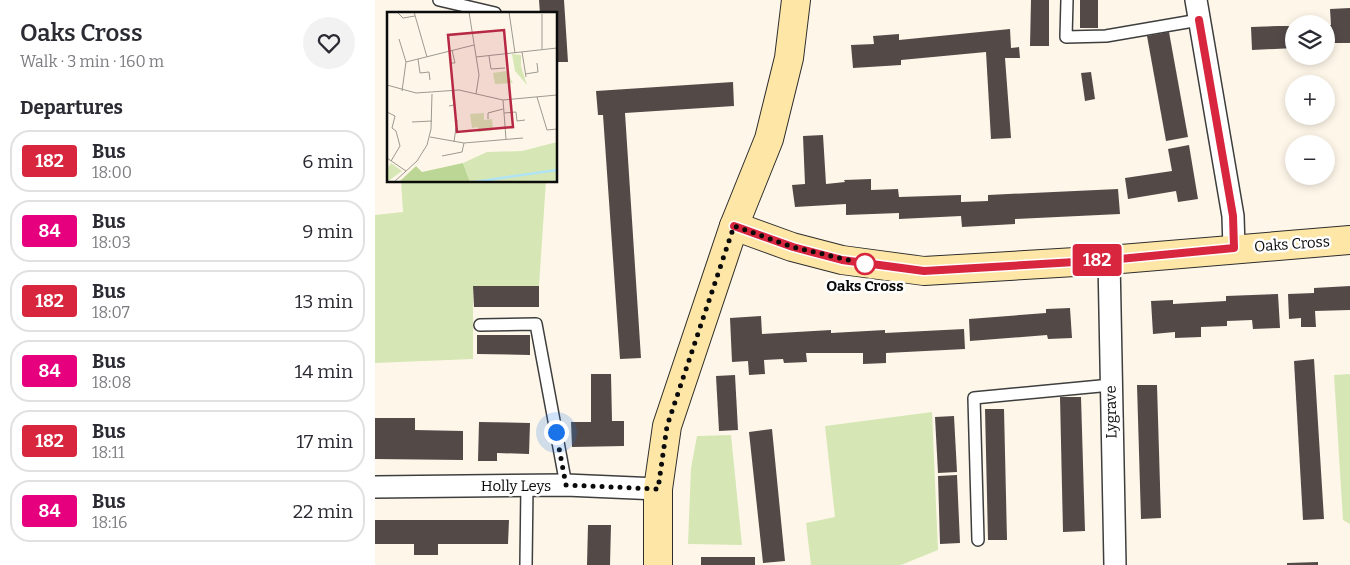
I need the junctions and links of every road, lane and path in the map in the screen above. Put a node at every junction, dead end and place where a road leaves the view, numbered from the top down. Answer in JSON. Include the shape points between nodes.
{"nodes":[{"id":1,"x":439,"y":0,"type":"edge"},
{"id":2,"x":796,"y":0,"type":"edge"},
{"id":3,"x":1067,"y":0,"type":"edge"},
{"id":4,"x":1198,"y":10,"type":"edge"},
{"id":5,"x":491,"y":12,"type":"edge"},
{"id":6,"x":734,"y":226,"type":"junction"},
{"id":7,"x":1350,"y":240,"type":"edge"},
{"id":8,"x":1234,"y":248,"type":"junction"},
{"id":9,"x":1109,"y":260,"type":"junction"},
{"id":10,"x":480,"y":325,"type":"dead end"},
{"id":11,"x":1111,"y":385,"type":"junction"},
{"id":12,"x":566,"y":485,"type":"junction"},
{"id":13,"x":527,"y":486,"type":"junction"},
{"id":14,"x":375,"y":487,"type":"edge"},
{"id":15,"x":658,"y":489,"type":"junction"},
{"id":16,"x":978,"y":540,"type":"dead end"},
{"id":17,"x":526,"y":565,"type":"edge"},
{"id":18,"x":658,"y":565,"type":"edge"},
{"id":19,"x":1115,"y":565,"type":"edge"}],
"edges":[{"from":1,"to":5,"type":"lane"},
{"from":2,"to":6,"type":"street","via":[[789,58],[771,133]]},
{"from":3,"to":4,"type":"lane","via":[[1065,37],[1106,36]]},
{"from":4,"to":8,"type":"street","name":"Oaks Cross","via":[[1233,216]]},
{"from":6,"to":9,"type":"street","name":"Oaks Cross","via":[[842,260],[924,271]]},
{"from":6,"to":15,"type":"street","via":[[667,426]]},
{"from":7,"to":8,"type":"street","name":"Oaks Cross"},
{"from":8,"to":9,"type":"street","name":"Oaks Cross"},
{"from":9,"to":11,"type":"street","name":"Lygrave"},
{"from":10,"to":12,"type":"lane","via":[[536,324]]},
{"from":11,"to":16,"type":"lane","via":[[974,398]]},
{"from":11,"to":19,"type":"street","name":"Lygrave"},
{"from":12,"to":13,"type":"street","name":"Holly Leys"},
{"from":12,"to":15,"type":"street","name":"Holly Leys"},
{"from":13,"to":14,"type":"street","name":"Holly Leys"},
{"from":13,"to":17,"type":"lane"},
{"from":15,"to":18,"type":"street"}]}
